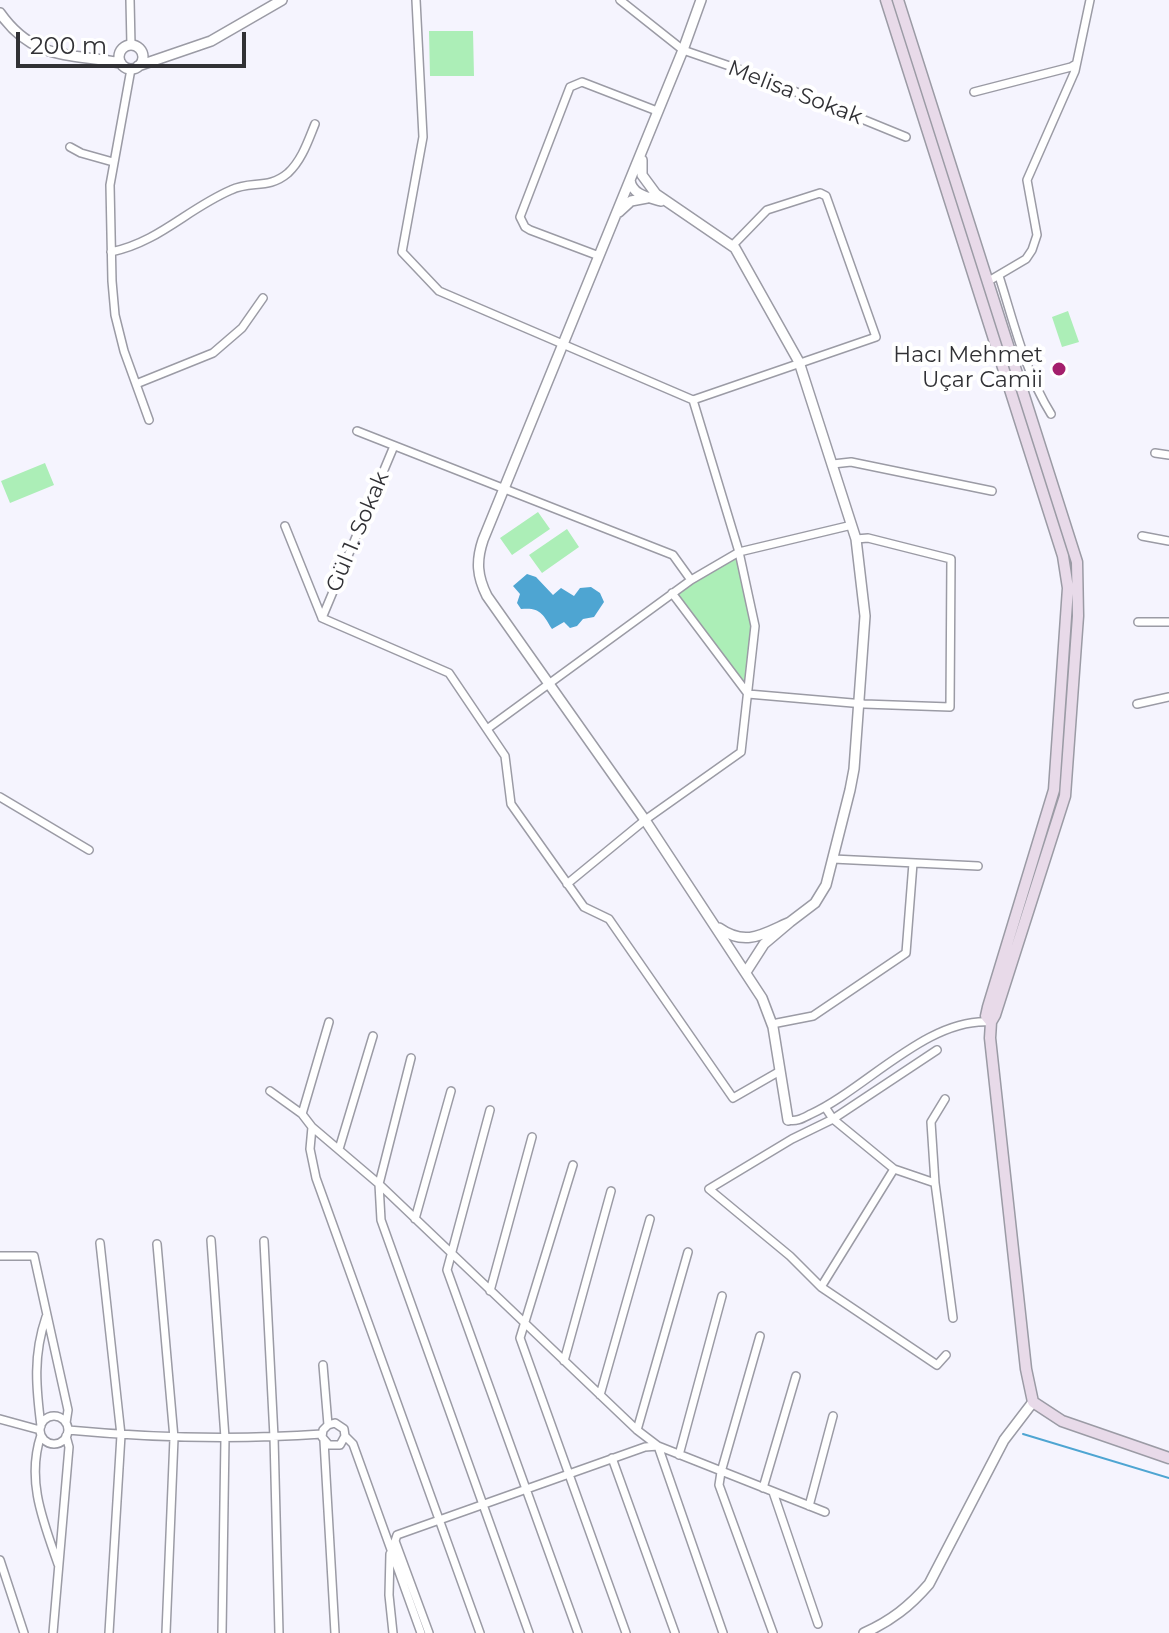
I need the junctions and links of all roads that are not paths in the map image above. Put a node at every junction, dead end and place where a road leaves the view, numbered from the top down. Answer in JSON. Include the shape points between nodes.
{"nodes":[{"id":1,"x":130,"y":0,"type":"edge"},
{"id":2,"x":282,"y":0,"type":"edge"},
{"id":3,"x":416,"y":0,"type":"edge"},
{"id":4,"x":620,"y":0,"type":"edge"},
{"id":5,"x":701,"y":0,"type":"edge"},
{"id":6,"x":886,"y":0,"type":"edge"},
{"id":7,"x":898,"y":0,"type":"edge"},
{"id":8,"x":1090,"y":0,"type":"edge"},
{"id":9,"x":0,"y":13,"type":"edge"},
{"id":10,"x":134,"y":45,"type":"junction"},
{"id":11,"x":683,"y":50,"type":"junction"},
{"id":12,"x":120,"y":52,"type":"junction"},
{"id":13,"x":172,"y":54,"type":"junction"},
{"id":14,"x":98,"y":58,"type":"junction"},
{"id":15,"x":121,"y":63,"type":"junction"},
{"id":16,"x":1076,"y":64,"type":"junction"},
{"id":17,"x":135,"y":68,"type":"junction"},
{"id":18,"x":974,"y":92,"type":"dead end"},
{"id":19,"x":657,"y":111,"type":"junction"},
{"id":20,"x":315,"y":124,"type":"dead end"},
{"id":21,"x":906,"y":137,"type":"dead end"},
{"id":22,"x":70,"y":147,"type":"dead end"},
{"id":23,"x":642,"y":149,"type":"junction"},
{"id":24,"x":113,"y":162,"type":"junction"},
{"id":25,"x":630,"y":178,"type":"junction"},
{"id":26,"x":652,"y":198,"type":"junction"},
{"id":27,"x":672,"y":206,"type":"junction"},
{"id":28,"x":614,"y":218,"type":"junction"},
{"id":29,"x":733,"y":245,"type":"junction"},
{"id":30,"x":111,"y":252,"type":"junction"},
{"id":31,"x":599,"y":256,"type":"junction"},
{"id":32,"x":999,"y":276,"type":"junction"},
{"id":33,"x":987,"y":282,"type":"junction"},
{"id":34,"x":263,"y":298,"type":"dead end"},
{"id":35,"x":563,"y":342,"type":"junction"},
{"id":36,"x":799,"y":362,"type":"junction"},
{"id":37,"x":136,"y":384,"type":"junction"},
{"id":38,"x":693,"y":400,"type":"junction"},
{"id":39,"x":1051,"y":414,"type":"dead end"},
{"id":40,"x":149,"y":420,"type":"dead end"},
{"id":41,"x":357,"y":431,"type":"dead end"},
{"id":42,"x":394,"y":446,"type":"junction"},
{"id":43,"x":1155,"y":453,"type":"dead end"},
{"id":44,"x":1169,"y":455,"type":"edge"},
{"id":45,"x":833,"y":464,"type":"junction"},
{"id":46,"x":503,"y":489,"type":"junction"},
{"id":47,"x":992,"y":491,"type":"dead end"},
{"id":48,"x":852,"y":525,"type":"junction"},
{"id":49,"x":285,"y":526,"type":"dead end"},
{"id":50,"x":1061,"y":529,"type":"junction"},
{"id":51,"x":1142,"y":536,"type":"dead end"},
{"id":52,"x":856,"y":539,"type":"junction"},
{"id":53,"x":1169,"y":541,"type":"edge"},
{"id":54,"x":739,"y":552,"type":"junction"},
{"id":55,"x":691,"y":580,"type":"junction"},
{"id":56,"x":672,"y":593,"type":"junction"},
{"id":57,"x":322,"y":618,"type":"junction"},
{"id":58,"x":1138,"y":622,"type":"dead end"},
{"id":59,"x":1169,"y":622,"type":"edge"},
{"id":60,"x":548,"y":683,"type":"junction"},
{"id":61,"x":748,"y":694,"type":"junction"},
{"id":62,"x":1169,"y":697,"type":"edge"},
{"id":63,"x":860,"y":704,"type":"junction"},
{"id":64,"x":1137,"y":704,"type":"dead end"},
{"id":65,"x":487,"y":729,"type":"junction"},
{"id":66,"x":0,"y":797,"type":"edge"},
{"id":67,"x":645,"y":820,"type":"junction"},
{"id":68,"x":89,"y":850,"type":"dead end"},
{"id":69,"x":833,"y":859,"type":"junction"},
{"id":70,"x":913,"y":863,"type":"junction"},
{"id":71,"x":978,"y":866,"type":"dead end"},
{"id":72,"x":567,"y":884,"type":"junction"},
{"id":73,"x":790,"y":922,"type":"junction"},
{"id":74,"x":715,"y":925,"type":"junction"},
{"id":75,"x":752,"y":939,"type":"junction"},
{"id":76,"x":740,"y":962,"type":"junction"},
{"id":77,"x":746,"y":972,"type":"junction"},
{"id":78,"x":329,"y":1022,"type":"dead end"},
{"id":79,"x":991,"y":1022,"type":"junction"},
{"id":80,"x":772,"y":1024,"type":"junction"},
{"id":81,"x":373,"y":1036,"type":"dead end"},
{"id":82,"x":937,"y":1050,"type":"dead end"},
{"id":83,"x":411,"y":1058,"type":"dead end"},
{"id":84,"x":780,"y":1071,"type":"junction"},
{"id":85,"x":270,"y":1091,"type":"dead end"},
{"id":86,"x":451,"y":1091,"type":"dead end"},
{"id":87,"x":945,"y":1099,"type":"dead end"},
{"id":88,"x":825,"y":1107,"type":"junction"},
{"id":89,"x":490,"y":1110,"type":"dead end"},
{"id":90,"x":302,"y":1114,"type":"junction"},
{"id":91,"x":833,"y":1119,"type":"junction"},
{"id":92,"x":788,"y":1120,"type":"joint"},
{"id":93,"x":312,"y":1127,"type":"junction"},
{"id":94,"x":532,"y":1137,"type":"dead end"},
{"id":95,"x":339,"y":1149,"type":"junction"},
{"id":96,"x":573,"y":1165,"type":"dead end"},
{"id":97,"x":894,"y":1169,"type":"junction"},
{"id":98,"x":935,"y":1183,"type":"junction"},
{"id":99,"x":379,"y":1184,"type":"junction"},
{"id":100,"x":611,"y":1191,"type":"dead end"},
{"id":101,"x":415,"y":1219,"type":"junction"},
{"id":102,"x":650,"y":1219,"type":"dead end"},
{"id":103,"x":211,"y":1240,"type":"dead end"},
{"id":104,"x":264,"y":1241,"type":"dead end"},
{"id":105,"x":100,"y":1243,"type":"dead end"},
{"id":106,"x":157,"y":1244,"type":"dead end"},
{"id":107,"x":688,"y":1252,"type":"dead end"},
{"id":108,"x":450,"y":1254,"type":"junction"},
{"id":109,"x":0,"y":1256,"type":"edge"},
{"id":110,"x":821,"y":1287,"type":"junction"},
{"id":111,"x":490,"y":1291,"type":"junction"},
{"id":112,"x":722,"y":1296,"type":"dead end"},
{"id":113,"x":47,"y":1315,"type":"junction"},
{"id":114,"x":953,"y":1318,"type":"dead end"},
{"id":115,"x":524,"y":1324,"type":"junction"},
{"id":116,"x":760,"y":1336,"type":"dead end"},
{"id":117,"x":946,"y":1355,"type":"dead end"},
{"id":118,"x":564,"y":1361,"type":"junction"},
{"id":119,"x":323,"y":1365,"type":"dead end"},
{"id":120,"x":796,"y":1376,"type":"dead end"},
{"id":121,"x":600,"y":1395,"type":"junction"},
{"id":122,"x":1033,"y":1402,"type":"junction"},
{"id":123,"x":833,"y":1416,"type":"dead end"},
{"id":124,"x":0,"y":1419,"type":"edge"},
{"id":125,"x":328,"y":1425,"type":"junction"},
{"id":126,"x":41,"y":1430,"type":"junction"},
{"id":127,"x":67,"y":1430,"type":"junction"},
{"id":128,"x":637,"y":1430,"type":"junction"},
{"id":129,"x":121,"y":1435,"type":"junction"},
{"id":130,"x":345,"y":1436,"type":"junction"},
{"id":131,"x":274,"y":1437,"type":"junction"},
{"id":132,"x":323,"y":1437,"type":"junction"},
{"id":133,"x":174,"y":1438,"type":"junction"},
{"id":134,"x":225,"y":1438,"type":"junction"},
{"id":135,"x":658,"y":1446,"type":"junction"},
{"id":136,"x":679,"y":1455,"type":"junction"},
{"id":137,"x":612,"y":1458,"type":"junction"},
{"id":138,"x":1169,"y":1458,"type":"edge"},
{"id":139,"x":721,"y":1472,"type":"junction"},
{"id":140,"x":569,"y":1474,"type":"junction"},
{"id":141,"x":763,"y":1488,"type":"junction"},
{"id":142,"x":526,"y":1489,"type":"junction"},
{"id":143,"x":773,"y":1492,"type":"junction"},
{"id":144,"x":483,"y":1504,"type":"junction"},
{"id":145,"x":809,"y":1506,"type":"junction"},
{"id":146,"x":825,"y":1512,"type":"dead end"},
{"id":147,"x":439,"y":1519,"type":"junction"},
{"id":148,"x":390,"y":1548,"type":"junction"},
{"id":149,"x":0,"y":1560,"type":"edge"},
{"id":150,"x":59,"y":1567,"type":"junction"},
{"id":151,"x":818,"y":1624,"type":"dead end"},
{"id":152,"x":24,"y":1633,"type":"edge"},
{"id":153,"x":53,"y":1633,"type":"edge"},
{"id":154,"x":109,"y":1633,"type":"edge"},
{"id":155,"x":166,"y":1633,"type":"edge"},
{"id":156,"x":222,"y":1633,"type":"edge"},
{"id":157,"x":279,"y":1633,"type":"edge"},
{"id":158,"x":335,"y":1633,"type":"edge"},
{"id":159,"x":393,"y":1633,"type":"edge"},
{"id":160,"x":421,"y":1633,"type":"edge"},
{"id":161,"x":429,"y":1633,"type":"edge"},
{"id":162,"x":480,"y":1633,"type":"edge"},
{"id":163,"x":529,"y":1633,"type":"edge"},
{"id":164,"x":578,"y":1633,"type":"edge"},
{"id":165,"x":626,"y":1633,"type":"edge"},
{"id":166,"x":675,"y":1633,"type":"edge"},
{"id":167,"x":723,"y":1633,"type":"edge"},
{"id":168,"x":773,"y":1633,"type":"edge"},
{"id":169,"x":864,"y":1633,"type":"edge"}],
"edges":[{"from":1,"to":10,"type":"street"},
{"from":2,"to":13,"type":"street","via":[[211,41]]},
{"from":3,"to":35,"type":"street","via":[[423,137],[402,252],[439,291]]},
{"from":4,"to":11,"type":"street","name":"Melisa Sokak"},
{"from":5,"to":11,"type":"street"},
{"from":6,"to":50,"type":"main road"},
{"from":7,"to":33,"type":"main road"},
{"from":8,"to":16,"type":"street"},
{"from":9,"to":14,"type":"street","via":[[43,51]]},
{"from":10,"to":12,"type":"street"},
{"from":10,"to":13,"type":"street"},
{"from":10,"to":17,"type":"street","via":[[143,56]]},
{"from":11,"to":19,"type":"street"},
{"from":11,"to":21,"type":"street","name":"Melisa Sokak"},
{"from":12,"to":14,"type":"street"},
{"from":12,"to":15,"type":"street"},
{"from":13,"to":17,"type":"street"},
{"from":14,"to":15,"type":"street"},
{"from":15,"to":17,"type":"street"},
{"from":16,"to":18,"type":"street"},
{"from":16,"to":32,"type":"street","via":[[1027,180],[1037,235],[1032,250]]},
{"from":17,"to":24,"type":"street"},
{"from":19,"to":23,"type":"street"},
{"from":19,"to":31,"type":"street","via":[[582,82],[570,87],[520,217],[530,230]]},
{"from":20,"to":30,"type":"street","via":[[290,172],[258,186],[235,187],[155,237]]},
{"from":22,"to":24,"type":"street"},
{"from":23,"to":25,"type":"street"},
{"from":23,"to":27,"type":"street","via":[[642,175]]},
{"from":24,"to":30,"type":"street"},
{"from":25,"to":26,"type":"street","via":[[634,191]]},
{"from":25,"to":28,"type":"street"},
{"from":26,"to":27,"type":"street"},
{"from":26,"to":28,"type":"street","via":[[631,201]]},
{"from":27,"to":29,"type":"street"},
{"from":28,"to":31,"type":"street"},
{"from":29,"to":36,"type":"street"},
{"from":29,"to":36,"type":"street","via":[[767,210],[820,193],[826,196],[876,337]]},
{"from":30,"to":37,"type":"street","via":[[115,315]]},
{"from":31,"to":35,"type":"street"},
{"from":32,"to":33,"type":"street"},
{"from":32,"to":39,"type":"street","via":[[1024,355]]},
{"from":33,"to":50,"type":"main road"},
{"from":34,"to":37,"type":"street","via":[[242,328],[213,353]]},
{"from":35,"to":38,"type":"street"},
{"from":35,"to":46,"type":"street"},
{"from":36,"to":38,"type":"street"},
{"from":36,"to":45,"type":"street"},
{"from":37,"to":40,"type":"street"},
{"from":38,"to":54,"type":"street"},
{"from":41,"to":42,"type":"street"},
{"from":42,"to":46,"type":"street"},
{"from":42,"to":57,"type":"street","name":"Gül 1. Sokak"},
{"from":43,"to":44,"type":"street"},
{"from":45,"to":47,"type":"street","via":[[851,462]]},
{"from":45,"to":48,"type":"street"},
{"from":46,"to":55,"type":"street","via":[[673,555]]},
{"from":46,"to":60,"type":"street","via":[[478,556],[478,574],[487,596]]},
{"from":48,"to":52,"type":"street"},
{"from":48,"to":54,"type":"street"},
{"from":49,"to":57,"type":"street"},
{"from":50,"to":79,"type":"main road","via":[[1077,562],[1079,600],[1065,796]]},
{"from":51,"to":53,"type":"street"},
{"from":52,"to":63,"type":"street","via":[[865,616]]},
{"from":52,"to":63,"type":"street","via":[[951,559],[950,707]]},
{"from":54,"to":55,"type":"street"},
{"from":54,"to":61,"type":"street","via":[[755,626]]},
{"from":55,"to":56,"type":"street"},
{"from":56,"to":60,"type":"street"},
{"from":56,"to":61,"type":"street"},
{"from":57,"to":65,"type":"street","via":[[449,673]]},
{"from":58,"to":59,"type":"street"},
{"from":60,"to":65,"type":"street"},
{"from":60,"to":67,"type":"street"},
{"from":61,"to":63,"type":"street"},
{"from":61,"to":67,"type":"street","via":[[741,752]]},
{"from":62,"to":64,"type":"street"},
{"from":63,"to":69,"type":"street","via":[[854,769]]},
{"from":65,"to":72,"type":"street","via":[[505,756],[511,804]]},
{"from":66,"to":68,"type":"street"},
{"from":67,"to":72,"type":"street"},
{"from":67,"to":74,"type":"street"},
{"from":69,"to":70,"type":"street"},
{"from":69,"to":73,"type":"street","via":[[821,895]]},
{"from":70,"to":71,"type":"street"},
{"from":70,"to":80,"type":"street","via":[[906,953],[813,1016]]},
{"from":72,"to":84,"type":"street","via":[[584,907],[609,919],[733,1098]]},
{"from":73,"to":75,"type":"street"},
{"from":73,"to":77,"type":"street","via":[[764,944]]},
{"from":74,"to":75,"type":"street","via":[[729,935]]},
{"from":74,"to":76,"type":"street"},
{"from":75,"to":76,"type":"street","via":[[740,945]]},
{"from":76,"to":77,"type":"street"},
{"from":77,"to":80,"type":"street"},
{"from":78,"to":90,"type":"street"},
{"from":79,"to":88,"type":"street","via":[[951,1027],[927,1039]]},
{"from":79,"to":122,"type":"main road","via":[[1001,1149]]},
{"from":80,"to":84,"type":"street"},
{"from":81,"to":95,"type":"street"},
{"from":82,"to":91,"type":"street"},
{"from":83,"to":99,"type":"street"},
{"from":84,"to":92,"type":"street"},
{"from":85,"to":90,"type":"street"},
{"from":86,"to":101,"type":"street"},
{"from":87,"to":98,"type":"street","via":[[931,1122]]},
{"from":88,"to":91,"type":"street"},
{"from":88,"to":92,"type":"street"},
{"from":89,"to":108,"type":"street"},
{"from":90,"to":93,"type":"street"},
{"from":91,"to":97,"type":"street"},
{"from":91,"to":110,"type":"street","via":[[709,1189]]},
{"from":93,"to":95,"type":"street"},
{"from":93,"to":147,"type":"street","via":[[316,1178]]},
{"from":94,"to":111,"type":"street"},
{"from":95,"to":99,"type":"street"},
{"from":96,"to":115,"type":"street"},
{"from":97,"to":98,"type":"street"},
{"from":97,"to":110,"type":"street"},
{"from":98,"to":114,"type":"street"},
{"from":99,"to":101,"type":"street"},
{"from":99,"to":144,"type":"street","via":[[381,1220]]},
{"from":100,"to":118,"type":"street"},
{"from":101,"to":108,"type":"street"},
{"from":102,"to":121,"type":"street"},
{"from":103,"to":134,"type":"street"},
{"from":104,"to":131,"type":"street"},
{"from":105,"to":129,"type":"street"},
{"from":106,"to":133,"type":"street"},
{"from":107,"to":128,"type":"street"},
{"from":108,"to":111,"type":"street"},
{"from":108,"to":142,"type":"street","via":[[447,1270]]},
{"from":109,"to":113,"type":"street","via":[[34,1256]]},
{"from":110,"to":117,"type":"street","via":[[937,1365]]},
{"from":111,"to":115,"type":"street"},
{"from":112,"to":136,"type":"street"},
{"from":113,"to":126,"type":"street","via":[[34,1371]]},
{"from":113,"to":127,"type":"street","via":[[68,1410]]},
{"from":115,"to":118,"type":"street"},
{"from":115,"to":140,"type":"street","via":[[520,1338]]},
{"from":116,"to":139,"type":"street"},
{"from":118,"to":121,"type":"street"},
{"from":119,"to":125,"type":"street"},
{"from":120,"to":141,"type":"street"},
{"from":121,"to":128,"type":"street"},
{"from":122,"to":138,"type":"main road","via":[[1062,1421]]},
{"from":122,"to":169,"type":"street","via":[[1004,1440],[929,1584],[895,1617]]},
{"from":123,"to":145,"type":"street"},
{"from":124,"to":126,"type":"street"},
{"from":125,"to":130,"type":"street","via":[[342,1426]]},
{"from":125,"to":132,"type":"street"},
{"from":126,"to":127,"type":"street","via":[[47,1441],[56,1443]]},
{"from":126,"to":127,"type":"street","via":[[46,1418],[55,1416]]},
{"from":126,"to":150,"type":"street","via":[[37,1505]]},
{"from":127,"to":129,"type":"street"},
{"from":127,"to":150,"type":"street"},
{"from":128,"to":135,"type":"street"},
{"from":129,"to":133,"type":"street"},
{"from":129,"to":154,"type":"street"},
{"from":130,"to":132,"type":"street","via":[[336,1446]]},
{"from":130,"to":148,"type":"street","via":[[353,1444]]},
{"from":131,"to":132,"type":"street"},
{"from":131,"to":134,"type":"street"},
{"from":131,"to":157,"type":"street"},
{"from":132,"to":158,"type":"street"},
{"from":133,"to":134,"type":"street"},
{"from":133,"to":155,"type":"street"},
{"from":134,"to":156,"type":"street"},
{"from":135,"to":136,"type":"street"},
{"from":135,"to":137,"type":"street"},
{"from":135,"to":167,"type":"street"},
{"from":136,"to":139,"type":"street"},
{"from":137,"to":140,"type":"street"},
{"from":137,"to":166,"type":"street"},
{"from":139,"to":141,"type":"street"},
{"from":139,"to":168,"type":"street","via":[[719,1485]]},
{"from":140,"to":142,"type":"street"},
{"from":140,"to":165,"type":"street"},
{"from":141,"to":143,"type":"street"},
{"from":142,"to":144,"type":"street"},
{"from":142,"to":164,"type":"street"},
{"from":143,"to":145,"type":"street"},
{"from":143,"to":151,"type":"street"},
{"from":144,"to":147,"type":"street"},
{"from":144,"to":163,"type":"street"},
{"from":145,"to":146,"type":"street"},
{"from":147,"to":161,"type":"street","via":[[397,1535],[395,1541]]},
{"from":147,"to":162,"type":"street"},
{"from":148,"to":159,"type":"street"},
{"from":148,"to":160,"type":"street"},
{"from":149,"to":152,"type":"street"},
{"from":150,"to":153,"type":"street"}]}
